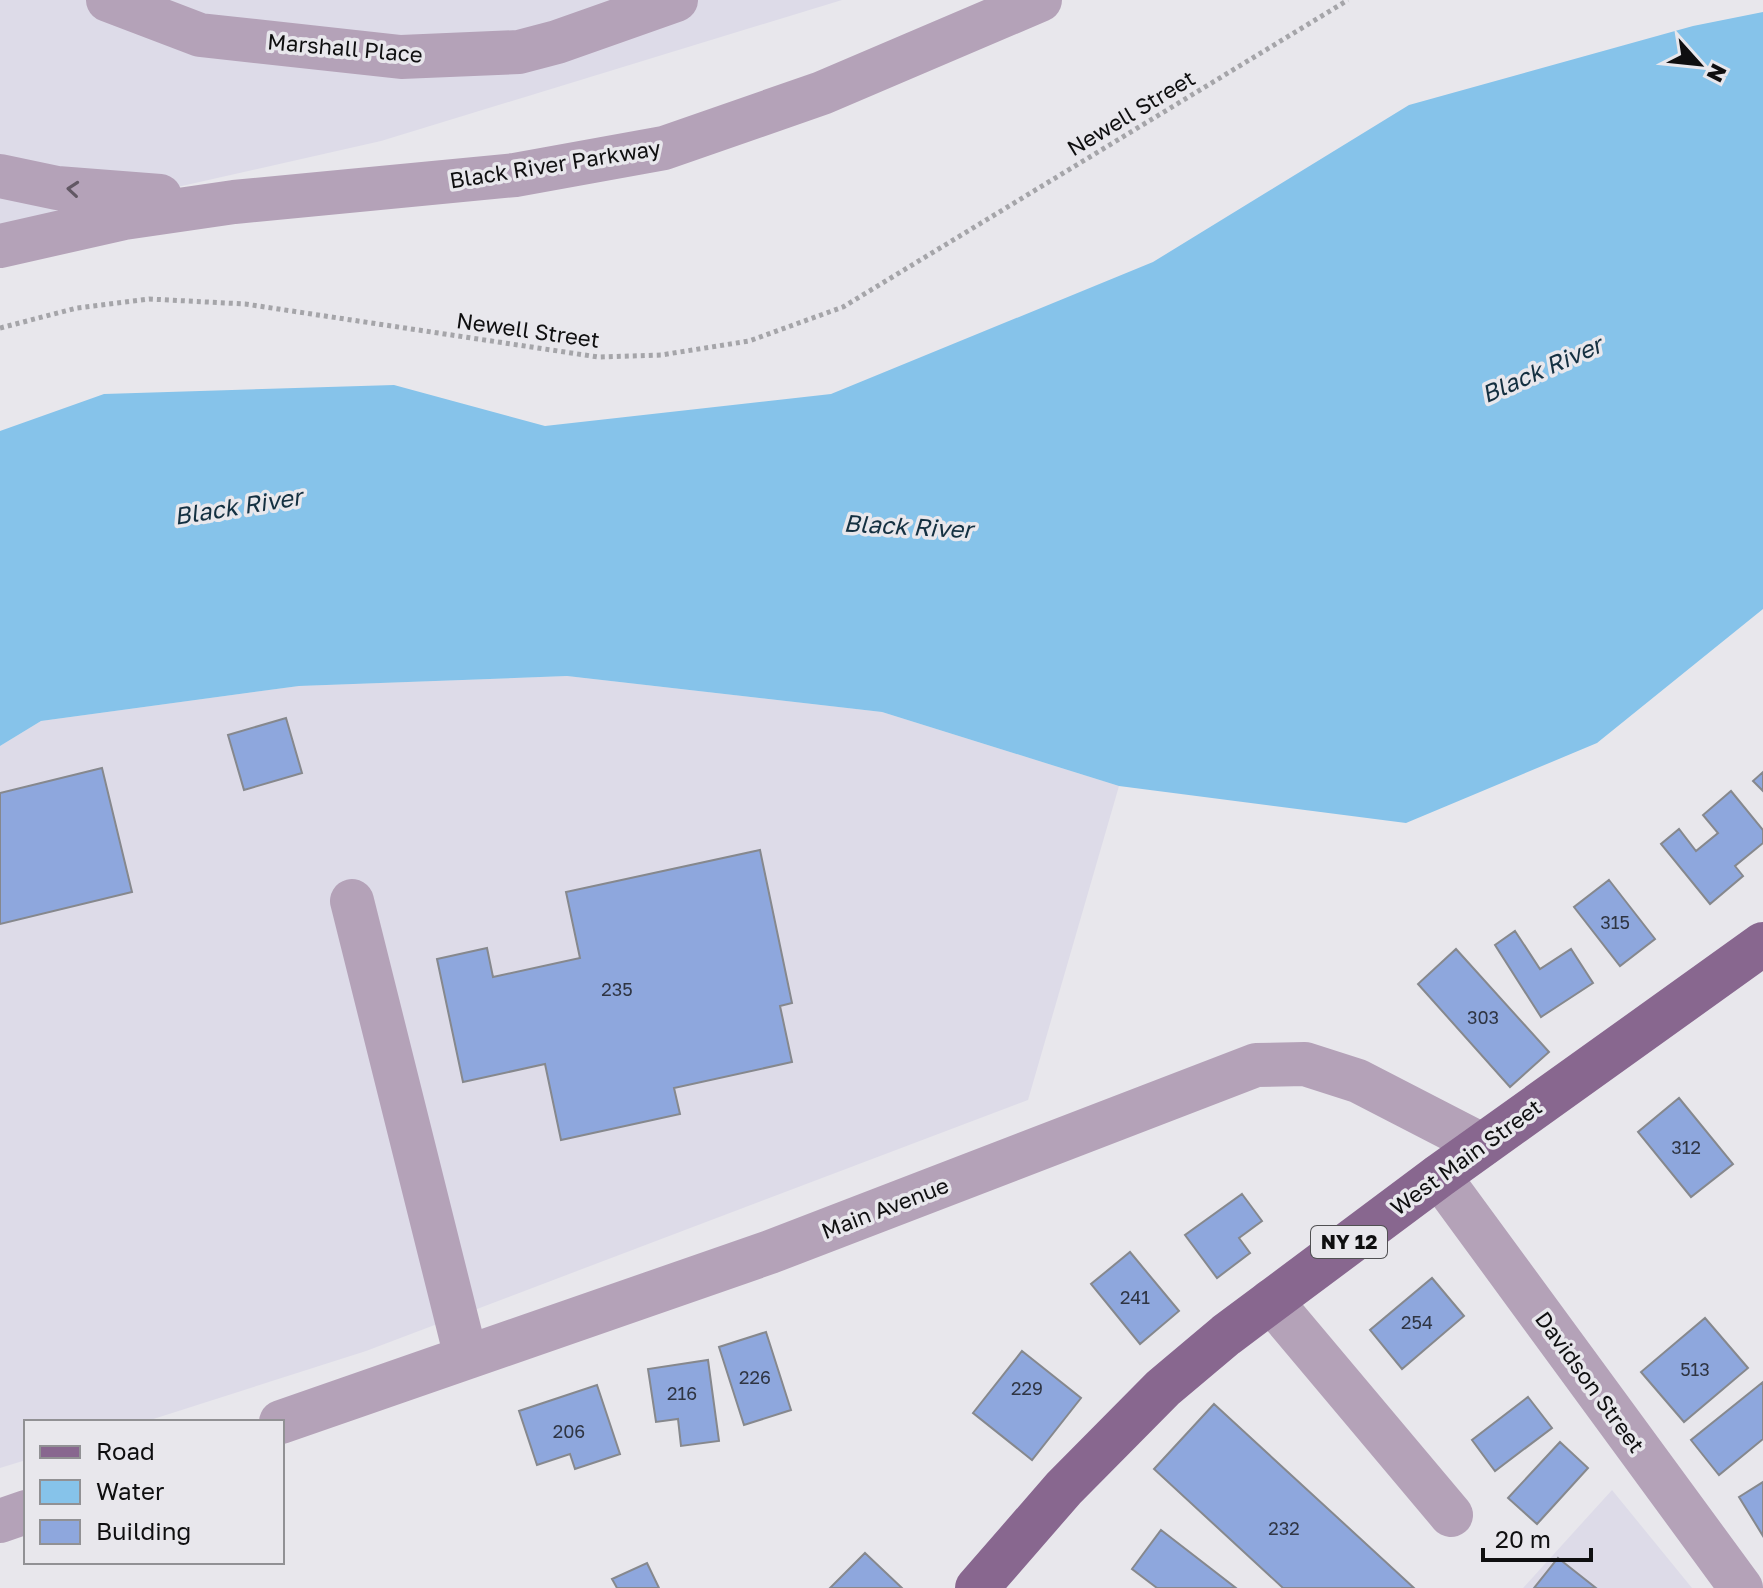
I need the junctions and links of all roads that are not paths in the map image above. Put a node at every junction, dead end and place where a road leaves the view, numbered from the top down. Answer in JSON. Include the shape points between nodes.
{"nodes":[{"id":1,"x":108,"y":0,"type":"edge"},
{"id":2,"x":676,"y":0,"type":"edge"},
{"id":3,"x":1040,"y":0,"type":"edge"},
{"id":4,"x":0,"y":176,"type":"edge"},
{"id":5,"x":234,"y":202,"type":"junction"},
{"id":6,"x":0,"y":246,"type":"edge"},
{"id":7,"x":352,"y":901,"type":"dead end"},
{"id":8,"x":1763,"y":944,"type":"edge"},
{"id":9,"x":1482,"y":1145,"type":"junction"},
{"id":10,"x":1439,"y":1176,"type":"junction"},
{"id":11,"x":1271,"y":1301,"type":"junction"},
{"id":12,"x":466,"y":1357,"type":"junction"},
{"id":13,"x":284,"y":1421,"type":"edge"},
{"id":14,"x":24,"y":1513,"type":"edge"},
{"id":15,"x":1451,"y":1515,"type":"dead end"},
{"id":16,"x":0,"y":1521,"type":"edge"},
{"id":17,"x":977,"y":1588,"type":"edge"},
{"id":18,"x":1741,"y":1588,"type":"edge"}],
"edges":[{"from":1,"to":2,"type":"street","name":"Marshall Place","via":[[200,35],[401,57],[519,52]]},
{"from":3,"to":5,"type":"street","name":"Black River Parkway","via":[[822,93],[664,148],[515,175]]},
{"from":5,"to":4,"type":"street","one_way":true,"via":[[57,188]]},
{"from":5,"to":6,"type":"street","name":"Black River Parkway","via":[[124,218]]},
{"from":7,"to":12,"type":"street"},
{"from":8,"to":9,"type":"main road","name":"West Main Street","number":"NY 12"},
{"from":9,"to":10,"type":"main road","name":"West Main Street","number":"NY 12"},
{"from":9,"to":12,"type":"street","name":"Main Avenue","via":[[1358,1081],[1305,1064],[1256,1065],[770,1252]]},
{"from":10,"to":11,"type":"main road","name":"West Main Street","number":"NY 12"},
{"from":10,"to":18,"type":"street","name":"Davidson Street"},
{"from":11,"to":15,"type":"street"},
{"from":11,"to":17,"type":"main road","name":"West Main Street","number":"NY 12","via":[[1163,1388],[1064,1488]]},
{"from":12,"to":13,"type":"street","name":"Main Avenue"},
{"from":14,"to":16,"type":"street"}]}
